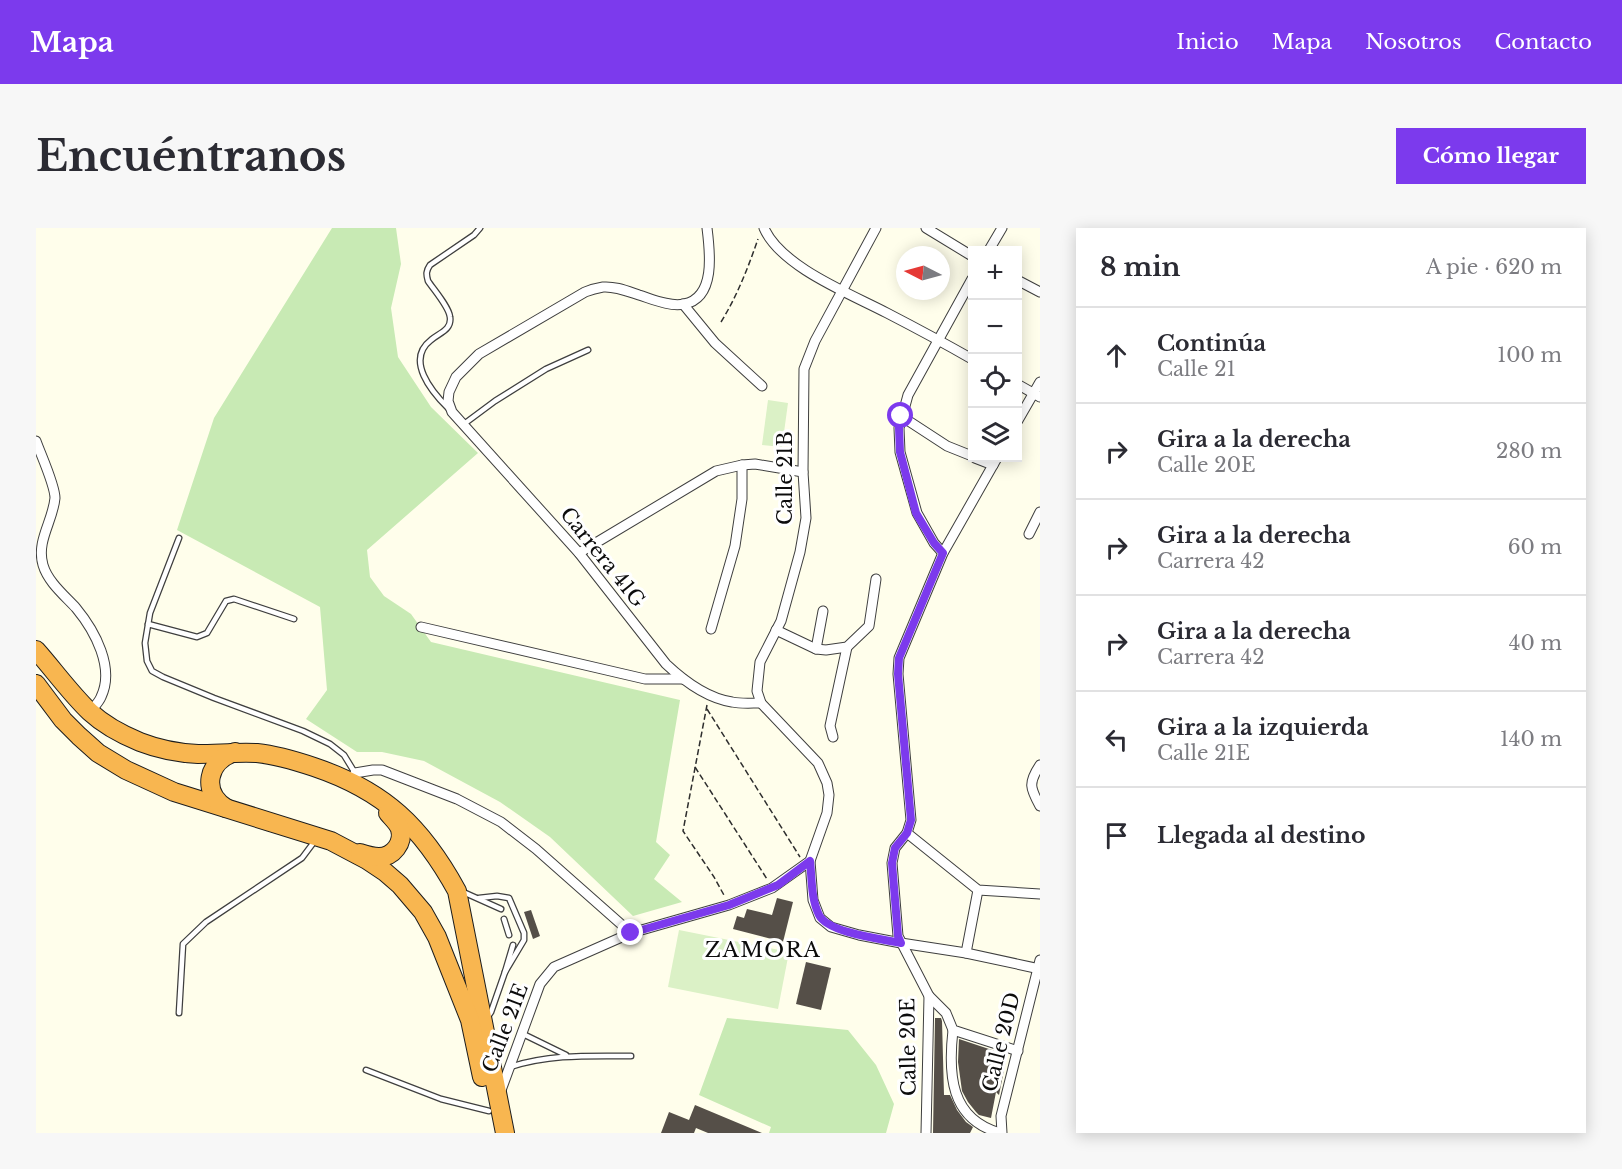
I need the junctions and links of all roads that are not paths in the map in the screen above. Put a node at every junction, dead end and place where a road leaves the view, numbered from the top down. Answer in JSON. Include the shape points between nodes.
{"nodes":[{"id":1,"x":480,"y":228,"type":"edge"},
{"id":2,"x":707,"y":228,"type":"edge"},
{"id":3,"x":764,"y":228,"type":"edge"},
{"id":4,"x":876,"y":228,"type":"edge"},
{"id":5,"x":926,"y":228,"type":"edge"},
{"id":6,"x":1002,"y":228,"type":"edge"},
{"id":7,"x":991,"y":246,"type":"edge"},
{"id":8,"x":968,"y":254,"type":"edge"},
{"id":9,"x":1022,"y":283,"type":"edge"},
{"id":10,"x":968,"y":286,"type":"edge"},
{"id":11,"x":841,"y":290,"type":"junction"},
{"id":12,"x":1040,"y":292,"type":"edge"},
{"id":13,"x":683,"y":304,"type":"junction"},
{"id":14,"x":939,"y":340,"type":"junction"},
{"id":15,"x":588,"y":350,"type":"dead end"},
{"id":16,"x":968,"y":357,"type":"edge"},
{"id":17,"x":1040,"y":382,"type":"edge"},
{"id":18,"x":762,"y":386,"type":"dead end"},
{"id":19,"x":1022,"y":387,"type":"edge"},
{"id":20,"x":1037,"y":395,"type":"edge"},
{"id":21,"x":452,"y":412,"type":"junction"},
{"id":22,"x":1022,"y":415,"type":"edge"},
{"id":23,"x":901,"y":416,"type":"junction"},
{"id":24,"x":464,"y":424,"type":"junction"},
{"id":25,"x":36,"y":441,"type":"edge"},
{"id":26,"x":968,"y":455,"type":"edge"},
{"id":27,"x":994,"y":462,"type":"edge"},
{"id":28,"x":742,"y":465,"type":"junction"},
{"id":29,"x":803,"y":472,"type":"junction"},
{"id":30,"x":1040,"y":512,"type":"edge"},
{"id":31,"x":1029,"y":534,"type":"dead end"},
{"id":32,"x":179,"y":538,"type":"dead end"},
{"id":33,"x":579,"y":553,"type":"junction"},
{"id":34,"x":943,"y":553,"type":"junction"},
{"id":35,"x":876,"y":579,"type":"dead end"},
{"id":36,"x":823,"y":611,"type":"dead end"},
{"id":37,"x":294,"y":619,"type":"dead end"},
{"id":38,"x":148,"y":624,"type":"junction"},
{"id":39,"x":421,"y":627,"type":"dead end"},
{"id":40,"x":711,"y":629,"type":"dead end"},
{"id":41,"x":776,"y":630,"type":"junction"},
{"id":42,"x":847,"y":647,"type":"junction"},
{"id":43,"x":816,"y":649,"type":"junction"},
{"id":44,"x":36,"y":650,"type":"edge"},
{"id":45,"x":683,"y":679,"type":"junction"},
{"id":46,"x":36,"y":684,"type":"edge"},
{"id":47,"x":761,"y":703,"type":"junction"},
{"id":48,"x":90,"y":712,"type":"junction"},
{"id":49,"x":833,"y":737,"type":"dead end"},
{"id":50,"x":236,"y":752,"type":"junction"},
{"id":51,"x":1040,"y":765,"type":"edge"},
{"id":52,"x":353,"y":777,"type":"junction"},
{"id":53,"x":371,"y":792,"type":"junction"},
{"id":54,"x":1040,"y":806,"type":"edge"},
{"id":55,"x":228,"y":809,"type":"junction"},
{"id":56,"x":907,"y":833,"type":"junction"},
{"id":57,"x":318,"y":837,"type":"junction"},
{"id":58,"x":346,"y":850,"type":"junction"},
{"id":59,"x":807,"y":863,"type":"junction"},
{"id":60,"x":978,"y":890,"type":"junction"},
{"id":61,"x":457,"y":891,"type":"junction"},
{"id":62,"x":1040,"y":894,"type":"edge"},
{"id":63,"x":479,"y":898,"type":"junction"},
{"id":64,"x":501,"y":909,"type":"dead end"},
{"id":65,"x":504,"y":919,"type":"dead end"},
{"id":66,"x":631,"y":933,"type":"junction"},
{"id":67,"x":509,"y":936,"type":"dead end"},
{"id":68,"x":901,"y":943,"type":"junction"},
{"id":69,"x":513,"y":945,"type":"dead end"},
{"id":70,"x":966,"y":953,"type":"junction"},
{"id":71,"x":1039,"y":966,"type":"edge"},
{"id":72,"x":505,"y":972,"type":"junction"},
{"id":73,"x":929,"y":996,"type":"junction"},
{"id":74,"x":179,"y":1013,"type":"dead end"},
{"id":75,"x":484,"y":1022,"type":"junction"},
{"id":76,"x":953,"y":1030,"type":"junction"},
{"id":77,"x":522,"y":1034,"type":"junction"},
{"id":78,"x":1018,"y":1051,"type":"junction"},
{"id":79,"x":566,"y":1056,"type":"junction"},
{"id":80,"x":631,"y":1056,"type":"dead end"},
{"id":81,"x":510,"y":1067,"type":"junction"},
{"id":82,"x":366,"y":1070,"type":"dead end"},
{"id":83,"x":494,"y":1104,"type":"junction"},
{"id":84,"x":493,"y":1133,"type":"edge"},
{"id":85,"x":506,"y":1133,"type":"edge"},
{"id":86,"x":926,"y":1133,"type":"edge"},
{"id":87,"x":1001,"y":1133,"type":"edge"}],
"edges":[{"from":1,"to":21,"type":"lane","via":[[430,265],[426,275],[451,319],[445,331],[429,341],[419,363],[438,398]]},
{"from":2,"to":13,"type":"street","via":[[709,273],[705,287],[696,299]]},
{"from":3,"to":11,"type":"street","via":[[782,252]]},
{"from":4,"to":11,"type":"street","name":"Calle 21B"},
{"from":5,"to":8,"type":"street"},
{"from":6,"to":7,"type":"street"},
{"from":9,"to":12,"type":"street"},
{"from":10,"to":14,"type":"street"},
{"from":11,"to":14,"type":"street"},
{"from":11,"to":29,"type":"street","name":"Calle 21B","via":[[804,369]]},
{"from":13,"to":18,"type":"street","via":[[715,343]]},
{"from":13,"to":21,"type":"street","via":[[617,288],[585,292],[479,354],[456,377],[449,392]]},
{"from":14,"to":16,"type":"street"},
{"from":14,"to":23,"type":"street","via":[[908,395]]},
{"from":15,"to":24,"type":"lane","via":[[546,369]]},
{"from":17,"to":20,"type":"street"},
{"from":19,"to":20,"type":"street"},
{"from":20,"to":22,"type":"street"},
{"from":21,"to":24,"type":"street","name":"Carrera 41G"},
{"from":23,"to":26,"type":"street","via":[[947,446]]},
{"from":23,"to":34,"type":"street","via":[[900,452],[916,513]]},
{"from":24,"to":33,"type":"street","name":"Carrera 41G"},
{"from":25,"to":48,"type":"street","via":[[55,494],[40,547],[43,565],[50,580],[94,633],[104,663],[101,698]]},
{"from":27,"to":34,"type":"street","name":"Calle 20E"},
{"from":28,"to":29,"type":"street"},
{"from":28,"to":33,"type":"street","via":[[716,471]]},
{"from":28,"to":40,"type":"street","via":[[735,546]]},
{"from":29,"to":41,"type":"street","name":"Calle 21B","via":[[806,518],[800,552]]},
{"from":30,"to":31,"type":"street"},
{"from":32,"to":38,"type":"lane"},
{"from":33,"to":45,"type":"street","name":"Carrera 41G","via":[[666,664]]},
{"from":34,"to":56,"type":"street","name":"Calle 20E","via":[[899,658],[911,820]]},
{"from":35,"to":42,"type":"street","via":[[869,626]]},
{"from":36,"to":43,"type":"street"},
{"from":37,"to":38,"type":"lane","via":[[234,598],[226,601],[207,633],[198,636]]},
{"from":38,"to":52,"type":"lane","via":[[145,643],[152,671],[330,744],[344,755]]},
{"from":39,"to":45,"type":"street","via":[[645,679]]},
{"from":41,"to":43,"type":"street"},
{"from":41,"to":47,"type":"street","name":"Calle 21B","via":[[760,662],[757,691]]},
{"from":42,"to":43,"type":"street"},
{"from":42,"to":49,"type":"street","via":[[830,726]]},
{"from":44,"to":48,"type":"highway"},
{"from":45,"to":47,"type":"street","name":"Carrera 41G","via":[[731,702]]},
{"from":46,"to":55,"type":"highway","via":[[63,720],[98,753],[155,784]]},
{"from":47,"to":59,"type":"street","via":[[818,763],[827,783],[827,813]]},
{"from":48,"to":50,"type":"highway","via":[[139,742],[167,750],[198,754]]},
{"from":50,"to":52,"type":"highway","via":[[283,758]]},
{"from":50,"to":55,"type":"highway","via":[[219,760],[210,778],[214,796]]},
{"from":51,"to":54,"type":"street","via":[[1031,785]]},
{"from":52,"to":53,"type":"highway"},
{"from":52,"to":66,"type":"street","via":[[374,770],[392,773],[501,822]]},
{"from":53,"to":58,"type":"highway","via":[[399,826],[398,847],[380,857]]},
{"from":53,"to":61,"type":"highway","via":[[412,826]]},
{"from":55,"to":57,"type":"highway"},
{"from":56,"to":60,"type":"street"},
{"from":56,"to":68,"type":"street","name":"Calle 20E","via":[[895,848],[892,863]]},
{"from":57,"to":58,"type":"highway"},
{"from":57,"to":74,"type":"lane","via":[[302,858],[206,922],[183,944]]},
{"from":58,"to":83,"type":"highway","via":[[367,860],[400,885],[431,925],[470,1020]]},
{"from":59,"to":66,"type":"street","name":"Calle 21E","via":[[772,888],[729,905]]},
{"from":59,"to":68,"type":"street","via":[[820,918],[831,927]]},
{"from":60,"to":62,"type":"street"},
{"from":60,"to":70,"type":"street"},
{"from":61,"to":63,"type":"lane"},
{"from":61,"to":75,"type":"highway"},
{"from":63,"to":64,"type":"lane"},
{"from":63,"to":72,"type":"lane","via":[[509,898],[524,933],[524,940]]},
{"from":65,"to":67,"type":"lane"},
{"from":66,"to":77,"type":"street","name":"Calle 21E","via":[[554,967],[540,984]]},
{"from":68,"to":70,"type":"street"},
{"from":68,"to":73,"type":"street","name":"Calle 20E"},
{"from":69,"to":72,"type":"lane"},
{"from":70,"to":71,"type":"street"},
{"from":71,"to":78,"type":"street","name":"Calle 20D"},
{"from":72,"to":75,"type":"lane"},
{"from":73,"to":76,"type":"street","via":[[946,1014]]},
{"from":73,"to":86,"type":"street","name":"Calle 20E"},
{"from":75,"to":83,"type":"highway"},
{"from":76,"to":78,"type":"street"},
{"from":76,"to":87,"type":"street","via":[[951,1070],[955,1094],[971,1118]]},
{"from":77,"to":79,"type":"lane"},
{"from":77,"to":81,"type":"street","name":"Calle 21E"},
{"from":78,"to":87,"type":"street","name":"Calle 20D","via":[[1001,1116]]},
{"from":79,"to":80,"type":"lane"},
{"from":79,"to":81,"type":"lane"},
{"from":81,"to":83,"type":"street","name":"Calle 21E"},
{"from":82,"to":83,"type":"lane","via":[[441,1099]]},
{"from":83,"to":84,"type":"highway"},
{"from":83,"to":85,"type":"highway"}]}
